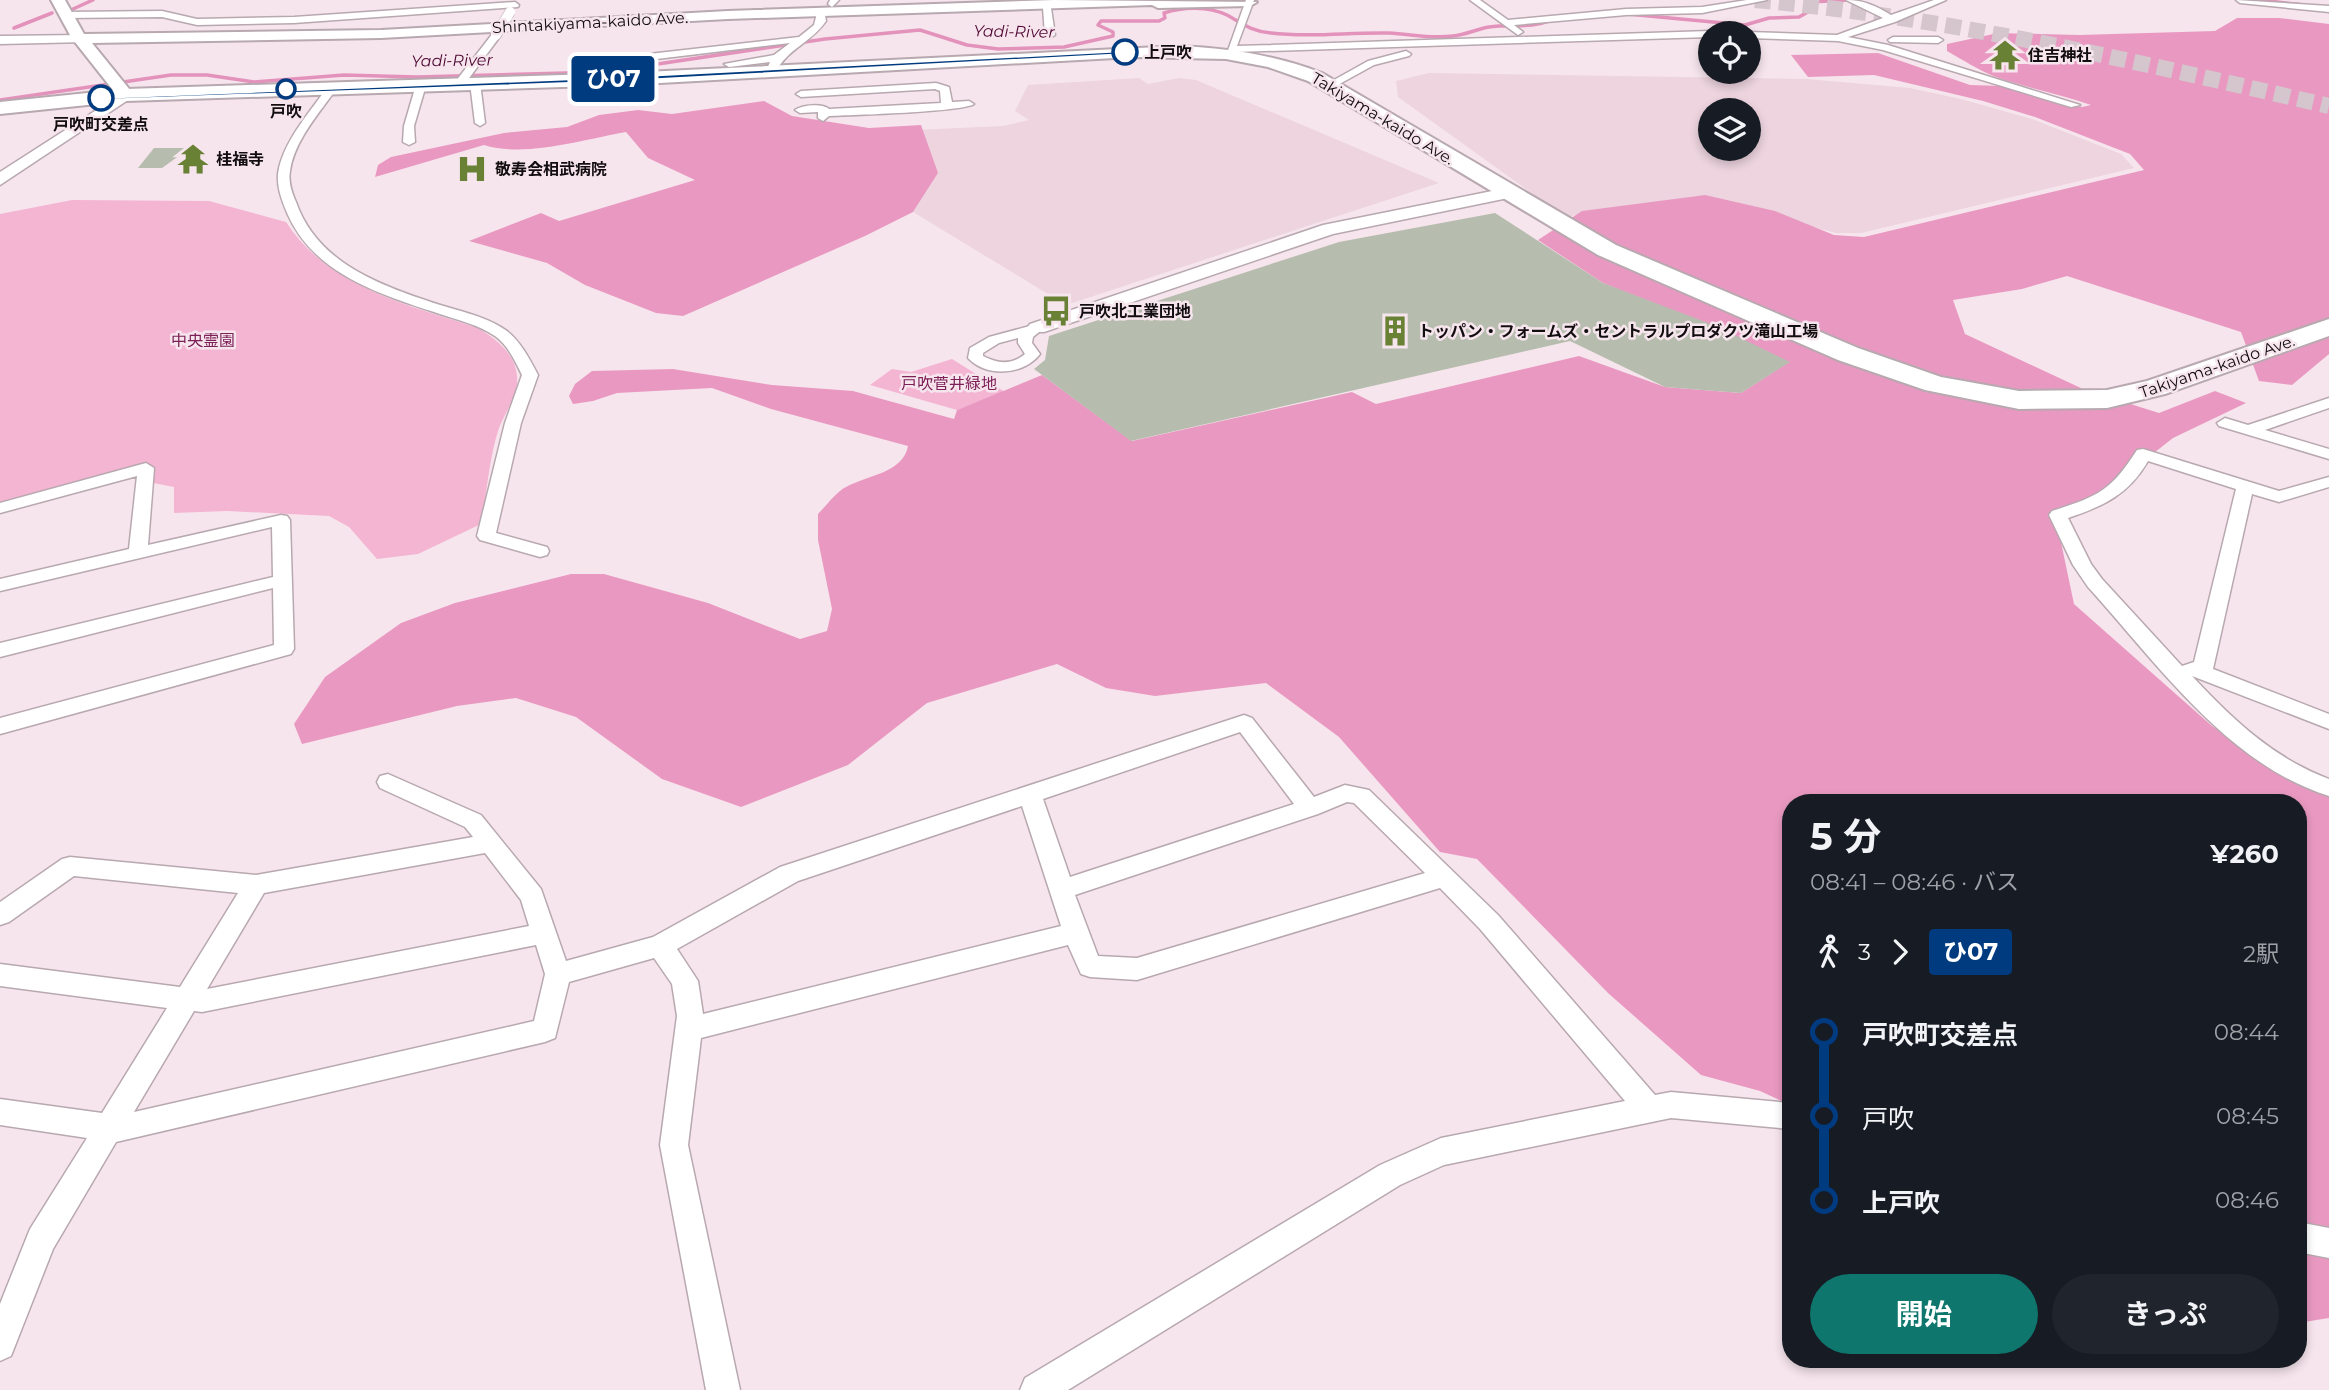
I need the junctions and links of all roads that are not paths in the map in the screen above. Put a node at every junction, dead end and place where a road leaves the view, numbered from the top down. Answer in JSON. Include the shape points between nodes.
{"nodes":[{"id":1,"x":58,"y":0,"type":"edge"},
{"id":2,"x":952,"y":0,"type":"edge"},
{"id":3,"x":1181,"y":0,"type":"edge"},
{"id":4,"x":1474,"y":0,"type":"edge"},
{"id":5,"x":1763,"y":0,"type":"edge"},
{"id":6,"x":1942,"y":0,"type":"edge"},
{"id":7,"x":2240,"y":0,"type":"edge"},
{"id":8,"x":1250,"y":1,"type":"edge"},
{"id":9,"x":1852,"y":1,"type":"edge"},
{"id":10,"x":834,"y":2,"type":"edge"},
{"id":11,"x":96,"y":3,"type":"dead end"},
{"id":12,"x":1050,"y":4,"type":"edge"},
{"id":13,"x":513,"y":6,"type":"edge"},
{"id":14,"x":2329,"y":9,"type":"edge"},
{"id":15,"x":728,"y":15,"type":"junction"},
{"id":16,"x":820,"y":15,"type":"junction"},
{"id":17,"x":636,"y":19,"type":"junction"},
{"id":18,"x":562,"y":20,"type":"junction"},
{"id":19,"x":1892,"y":20,"type":"junction"},
{"id":20,"x":1506,"y":23,"type":"junction"},
{"id":21,"x":73,"y":27,"type":"junction"},
{"id":22,"x":1698,"y":34,"type":"edge"},
{"id":23,"x":1050,"y":35,"type":"dead end"},
{"id":24,"x":1761,"y":35,"type":"edge"},
{"id":25,"x":313,"y":36,"type":"junction"},
{"id":26,"x":496,"y":36,"type":"junction"},
{"id":27,"x":2,"y":38,"type":"edge"},
{"id":28,"x":369,"y":38,"type":"junction"},
{"id":29,"x":1838,"y":38,"type":"junction"},
{"id":30,"x":144,"y":39,"type":"junction"},
{"id":31,"x":1527,"y":40,"type":"junction"},
{"id":32,"x":1938,"y":40,"type":"dead end"},
{"id":33,"x":1852,"y":41,"type":"junction"},
{"id":34,"x":798,"y":42,"type":"junction"},
{"id":35,"x":1456,"y":43,"type":"junction"},
{"id":36,"x":1230,"y":52,"type":"junction"},
{"id":37,"x":93,"y":55,"type":"junction"},
{"id":38,"x":640,"y":58,"type":"dead end"},
{"id":39,"x":729,"y":64,"type":"dead end"},
{"id":40,"x":912,"y":64,"type":"junction"},
{"id":41,"x":774,"y":65,"type":"junction"},
{"id":42,"x":468,"y":79,"type":"junction"},
{"id":43,"x":421,"y":85,"type":"junction"},
{"id":44,"x":1330,"y":85,"type":"junction"},
{"id":45,"x":118,"y":86,"type":"junction"},
{"id":46,"x":332,"y":88,"type":"junction"},
{"id":47,"x":878,"y":89,"type":"junction"},
{"id":48,"x":801,"y":94,"type":"dead end"},
{"id":49,"x":969,"y":104,"type":"dead end"},
{"id":50,"x":2076,"y":104,"type":"dead end"},
{"id":51,"x":947,"y":106,"type":"junction"},
{"id":52,"x":0,"y":108,"type":"edge"},
{"id":53,"x":800,"y":110,"type":"dead end"},
{"id":54,"x":480,"y":123,"type":"dead end"},
{"id":55,"x":409,"y":142,"type":"dead end"},
{"id":56,"x":0,"y":180,"type":"edge"},
{"id":57,"x":1507,"y":192,"type":"junction"},
{"id":58,"x":2329,"y":327,"type":"edge"},
{"id":59,"x":1037,"y":328,"type":"dead end"},
{"id":60,"x":2329,"y":403,"type":"edge"},
{"id":61,"x":2225,"y":423,"type":"dead end"},
{"id":62,"x":2248,"y":430,"type":"junction"},
{"id":63,"x":2329,"y":454,"type":"edge"},
{"id":64,"x":2329,"y":482,"type":"edge"},
{"id":65,"x":2245,"y":486,"type":"junction"},
{"id":66,"x":0,"y":508,"type":"edge"},
{"id":67,"x":540,"y":551,"type":"dead end"},
{"id":68,"x":138,"y":553,"type":"junction"},
{"id":69,"x":283,"y":580,"type":"junction"},
{"id":70,"x":0,"y":584,"type":"edge"},
{"id":71,"x":0,"y":650,"type":"edge"},
{"id":72,"x":2163,"y":658,"type":"junction"},
{"id":73,"x":2202,"y":673,"type":"junction"},
{"id":74,"x":2329,"y":722,"type":"edge"},
{"id":75,"x":0,"y":726,"type":"edge"},
{"id":76,"x":388,"y":782,"type":"dead end"},
{"id":77,"x":2329,"y":788,"type":"edge"},
{"id":78,"x":1030,"y":795,"type":"junction"},
{"id":79,"x":1310,"y":808,"type":"junction"},
{"id":80,"x":492,"y":843,"type":"junction"},
{"id":81,"x":1444,"y":877,"type":"junction"},
{"id":82,"x":256,"y":885,"type":"junction"},
{"id":83,"x":1063,"y":888,"type":"junction"},
{"id":84,"x":0,"y":915,"type":"edge"},
{"id":85,"x":545,"y":933,"type":"junction"},
{"id":86,"x":1076,"y":933,"type":"junction"},
{"id":87,"x":660,"y":946,"type":"junction"},
{"id":88,"x":558,"y":974,"type":"junction"},
{"id":89,"x":0,"y":975,"type":"edge"},
{"id":90,"x":186,"y":1000,"type":"junction"},
{"id":91,"x":688,"y":1029,"type":"junction"},
{"id":92,"x":1648,"y":1109,"type":"junction"},
{"id":93,"x":0,"y":1112,"type":"edge"},
{"id":94,"x":1782,"y":1115,"type":"edge"},
{"id":95,"x":108,"y":1127,"type":"junction"},
{"id":96,"x":2307,"y":1239,"type":"edge"},
{"id":97,"x":2329,"y":1243,"type":"edge"},
{"id":98,"x":0,"y":1345,"type":"edge"},
{"id":99,"x":723,"y":1390,"type":"edge"},
{"id":100,"x":1037,"y":1390,"type":"edge"}],
"edges":[{"from":1,"to":21,"type":"main road"},
{"from":2,"to":10,"type":"main road"},
{"from":3,"to":15,"type":"main road","name":"Shintakiyama-kaido Ave."},
{"from":4,"to":20,"type":"street"},
{"from":5,"to":20,"type":"street","via":[[1702,10]]},
{"from":6,"to":19,"type":"street"},
{"from":7,"to":14,"type":"street"},
{"from":8,"to":12,"type":"main road"},
{"from":8,"to":36,"type":"street"},
{"from":9,"to":19,"type":"street","via":[[1871,6]]},
{"from":10,"to":18,"type":"main road"},
{"from":11,"to":21,"type":"street"},
{"from":12,"to":16,"type":"main road"},
{"from":12,"to":18,"type":"main road","name":"Shintakiyama-kaido Ave.","via":[[755,10]]},
{"from":12,"to":23,"type":"street"},
{"from":13,"to":21,"type":"street","via":[[294,20],[197,22],[162,14]]},
{"from":13,"to":26,"type":"street","bridge":true},
{"from":15,"to":16,"type":"main road"},
{"from":15,"to":17,"type":"main road","name":"Shintakiyama-kaido Ave."},
{"from":16,"to":34,"type":"street","via":[[817,27]]},
{"from":17,"to":25,"type":"main road","name":"Shintakiyama-kaido Ave."},
{"from":17,"to":28,"type":"main road","via":[[601,25]]},
{"from":18,"to":21,"type":"main road","name":"Shintakiyama-kaido Ave.","via":[[335,31]]},
{"from":19,"to":29,"type":"street"},
{"from":20,"to":31,"type":"street"},
{"from":21,"to":27,"type":"street","name":"Shintakiyama-kaido Ave."},
{"from":21,"to":27,"type":"street","name":"Shintakiyama-kaido Ave.","via":[[27,40]]},
{"from":21,"to":30,"type":"main road","name":"Shintakiyama-kaido Ave."},
{"from":21,"to":37,"type":"main road"},
{"from":22,"to":31,"type":"street"},
{"from":24,"to":29,"type":"street"},
{"from":25,"to":28,"type":"main road"},
{"from":25,"to":30,"type":"main road","name":"Shintakiyama-kaido Ave."},
{"from":26,"to":28,"type":"main road","via":[[376,42]]},
{"from":26,"to":42,"type":"street"},
{"from":29,"to":33,"type":"street"},
{"from":30,"to":37,"type":"main road","via":[[109,45]]},
{"from":31,"to":35,"type":"street"},
{"from":32,"to":33,"type":"street"},
{"from":33,"to":50,"type":"street","via":[[1918,55]]},
{"from":34,"to":38,"type":"street"},
{"from":34,"to":41,"type":"street"},
{"from":35,"to":36,"type":"street"},
{"from":35,"to":44,"type":"street","via":[[1379,60]]},
{"from":36,"to":40,"type":"highway","name":"Takiyama-kaido Ave.","via":[[1150,51]]},
{"from":36,"to":44,"type":"highway","name":"Takiyama-kaido Ave.","via":[[1290,67]]},
{"from":37,"to":45,"type":"main road"},
{"from":39,"to":41,"type":"street"},
{"from":40,"to":41,"type":"highway","name":"Takiyama-kaido Ave."},
{"from":40,"to":47,"type":"street","via":[[913,74],[879,78]]},
{"from":41,"to":42,"type":"highway","name":"Takiyama-kaido Ave."},
{"from":42,"to":43,"type":"highway","name":"Takiyama-kaido Ave."},
{"from":42,"to":54,"type":"street"},
{"from":43,"to":46,"type":"highway","name":"Takiyama-kaido Ave."},
{"from":43,"to":55,"type":"street"},
{"from":44,"to":57,"type":"highway","name":"Takiyama-kaido Ave."},
{"from":45,"to":46,"type":"highway","name":"Takiyama-kaido Ave."},
{"from":45,"to":52,"type":"highway","name":"Takiyama-kaido Ave."},
{"from":45,"to":56,"type":"street"},
{"from":46,"to":67,"type":"street","via":[[304,129],[284,171],[297,223],[321,251],[348,272],[389,292],[486,325],[504,336],[519,355],[530,375],[513,423],[486,536]]},
{"from":47,"to":48,"type":"street"},
{"from":47,"to":51,"type":"street","via":[[940,86],[945,89]]},
{"from":49,"to":51,"type":"street"},
{"from":51,"to":53,"type":"street","via":[[823,116],[824,108]]},
{"from":57,"to":58,"type":"highway","name":"Takiyama-kaido Ave.","via":[[1640,266],[1848,355],[1935,384],[1996,397],[2068,401],[2123,396]]},
{"from":57,"to":59,"type":"street","via":[[1329,229]]},
{"from":60,"to":62,"type":"street"},
{"from":61,"to":62,"type":"street"},
{"from":62,"to":63,"type":"street"},
{"from":64,"to":65,"type":"street","via":[[2279,497]]},
{"from":65,"to":72,"type":"street","via":[[2143,454],[2115,493],[2058,515],[2088,574]]},
{"from":65,"to":73,"type":"street"},
{"from":66,"to":68,"type":"street","via":[[146,468]]},
{"from":68,"to":69,"type":"street","via":[[281,520]]},
{"from":68,"to":70,"type":"street"},
{"from":69,"to":71,"type":"street"},
{"from":69,"to":75,"type":"street","via":[[284,649]]},
{"from":72,"to":73,"type":"street"},
{"from":72,"to":77,"type":"street","via":[[2240,739],[2310,782]]},
{"from":73,"to":74,"type":"street"},
{"from":76,"to":80,"type":"street","via":[[473,821]]},
{"from":78,"to":79,"type":"street","via":[[1244,723]]},
{"from":78,"to":83,"type":"street"},
{"from":78,"to":87,"type":"street","via":[[789,874]]},
{"from":79,"to":81,"type":"street","via":[[1345,793],[1361,796]]},
{"from":79,"to":83,"type":"street"},
{"from":80,"to":82,"type":"street"},
{"from":80,"to":85,"type":"street","via":[[532,897]]},
{"from":81,"to":86,"type":"street","via":[[1137,969],[1090,966]]},
{"from":81,"to":92,"type":"street","via":[[1489,922]]},
{"from":82,"to":84,"type":"street","via":[[70,866]]},
{"from":82,"to":90,"type":"street"},
{"from":83,"to":86,"type":"street"},
{"from":85,"to":88,"type":"street"},
{"from":85,"to":90,"type":"street","via":[[202,1001]]},
{"from":86,"to":91,"type":"street"},
{"from":87,"to":88,"type":"street"},
{"from":87,"to":91,"type":"street","via":[[685,981]]},
{"from":88,"to":95,"type":"street","via":[[545,1030],[119,1129]]},
{"from":89,"to":90,"type":"street"},
{"from":90,"to":95,"type":"street"},
{"from":91,"to":99,"type":"street","via":[[674,1145]]},
{"from":92,"to":94,"type":"street","via":[[1671,1105]]},
{"from":92,"to":100,"type":"street","via":[[1441,1152],[1390,1175]]},
{"from":93,"to":95,"type":"street"},
{"from":95,"to":98,"type":"street","via":[[41,1240]]},
{"from":96,"to":97,"type":"street"}]}
